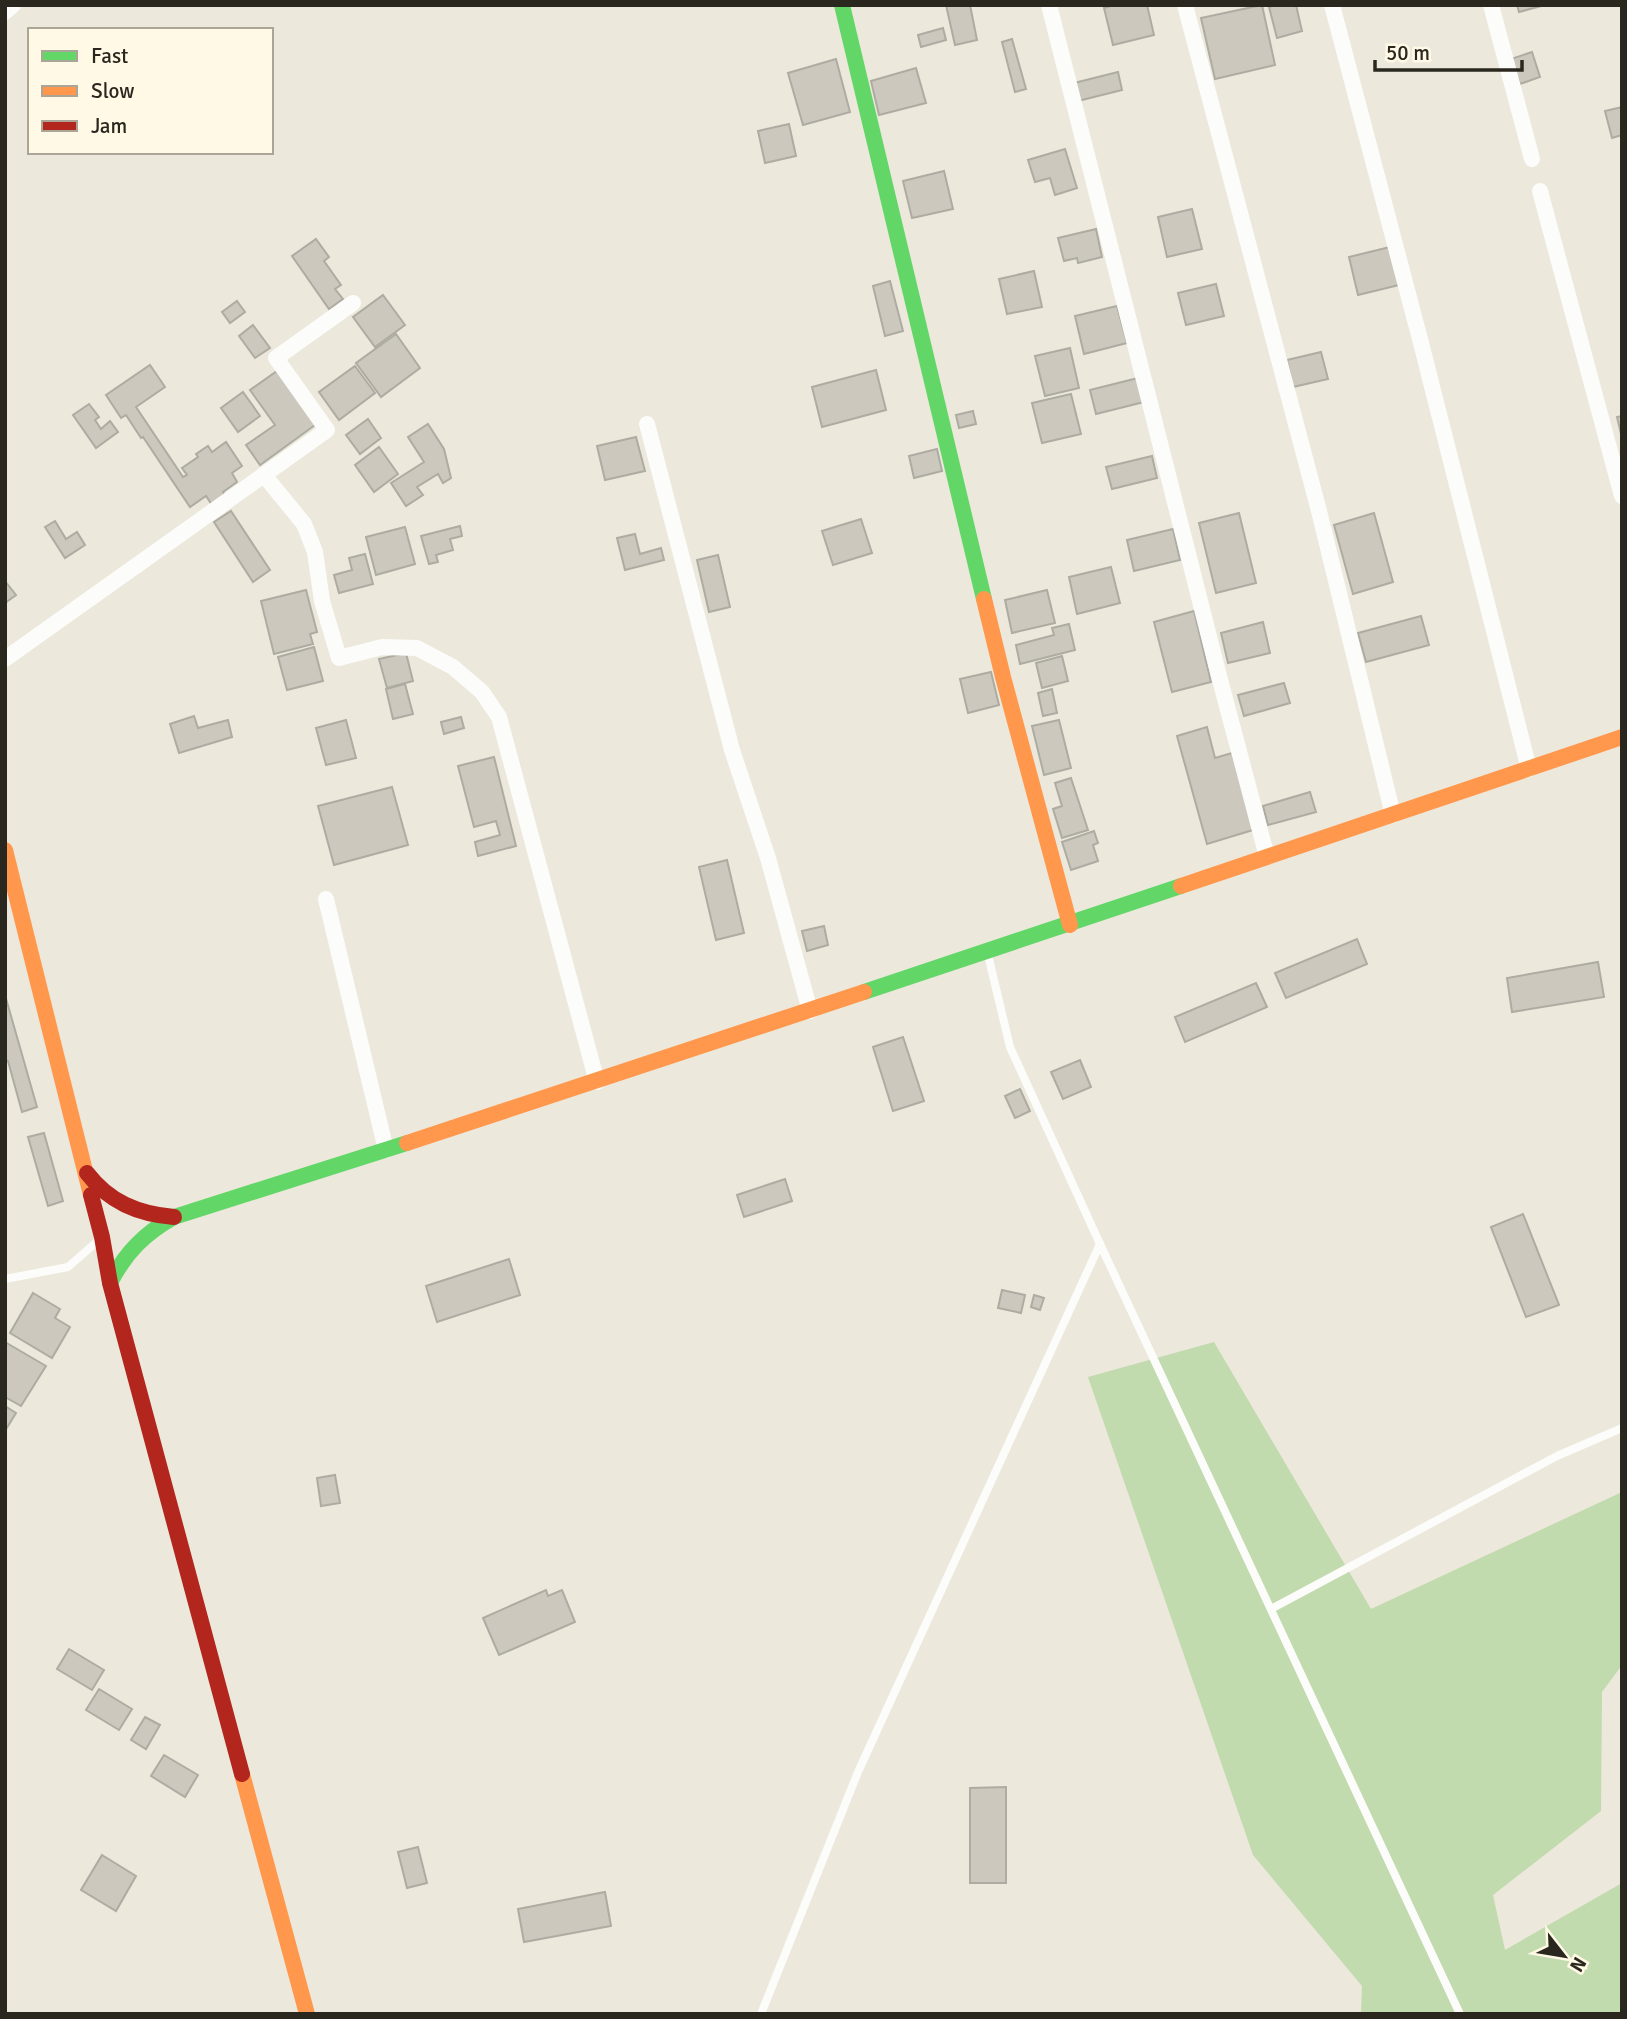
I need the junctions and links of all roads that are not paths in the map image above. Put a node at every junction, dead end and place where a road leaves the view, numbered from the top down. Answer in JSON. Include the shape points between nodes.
{"nodes":[{"id":1,"x":13,"y":5,"type":"edge"},
{"id":2,"x":1049,"y":5,"type":"edge"},
{"id":3,"x":1185,"y":5,"type":"edge"},
{"id":4,"x":1332,"y":5,"type":"edge"},
{"id":5,"x":1491,"y":5,"type":"edge"},
{"id":6,"x":848,"y":6,"type":"edge"},
{"id":7,"x":5,"y":12,"type":"edge"},
{"id":8,"x":1532,"y":159,"type":"dead end"},
{"id":9,"x":1541,"y":191,"type":"dead end"},
{"id":10,"x":353,"y":303,"type":"dead end"},
{"id":11,"x":647,"y":424,"type":"dead end"},
{"id":12,"x":264,"y":475,"type":"junction"},
{"id":13,"x":1622,"y":496,"type":"edge"},
{"id":14,"x":5,"y":659,"type":"edge"},
{"id":15,"x":1622,"y":737,"type":"edge"},
{"id":16,"x":1529,"y":769,"type":"junction"},
{"id":17,"x":1393,"y":815,"type":"junction"},
{"id":18,"x":5,"y":850,"type":"edge"},
{"id":19,"x":1267,"y":857,"type":"junction"},
{"id":20,"x":326,"y":899,"type":"dead end"},
{"id":21,"x":1070,"y":925,"type":"junction"},
{"id":22,"x":987,"y":952,"type":"junction"},
{"id":23,"x":810,"y":1011,"type":"junction"},
{"id":24,"x":597,"y":1082,"type":"junction"},
{"id":25,"x":386,"y":1150,"type":"junction"},
{"id":26,"x":84,"y":1169,"type":"junction"},
{"id":27,"x":174,"y":1217,"type":"junction"},
{"id":28,"x":102,"y":1237,"type":"junction"},
{"id":29,"x":1100,"y":1244,"type":"junction"},
{"id":30,"x":5,"y":1279,"type":"edge"},
{"id":31,"x":110,"y":1283,"type":"junction"},
{"id":32,"x":1622,"y":1428,"type":"edge"},
{"id":33,"x":1271,"y":1609,"type":"junction"},
{"id":34,"x":307,"y":2014,"type":"edge"},
{"id":35,"x":761,"y":2014,"type":"edge"},
{"id":36,"x":1460,"y":2014,"type":"edge"}],
"edges":[{"from":1,"to":7,"type":"street"},
{"from":2,"to":19,"type":"street"},
{"from":3,"to":17,"type":"street","via":[[1319,511]]},
{"from":4,"to":16,"type":"street"},
{"from":5,"to":8,"type":"street"},
{"from":6,"to":21,"type":"street","via":[[1003,677]]},
{"from":9,"to":13,"type":"street"},
{"from":10,"to":12,"type":"street","via":[[276,358],[327,430]]},
{"from":11,"to":23,"type":"street","via":[[732,750],[768,858]]},
{"from":12,"to":14,"type":"street"},
{"from":12,"to":24,"type":"street","via":[[304,524],[315,552],[322,601],[339,658],[382,647],[417,649],[453,667],[482,692],[499,717]]},
{"from":15,"to":16,"type":"street"},
{"from":16,"to":17,"type":"street"},
{"from":17,"to":19,"type":"street"},
{"from":18,"to":26,"type":"street"},
{"from":19,"to":21,"type":"street"},
{"from":20,"to":25,"type":"street"},
{"from":21,"to":22,"type":"street"},
{"from":22,"to":23,"type":"street"},
{"from":22,"to":29,"type":"lane","via":[[1010,1047]]},
{"from":23,"to":24,"type":"street"},
{"from":24,"to":25,"type":"street"},
{"from":25,"to":27,"type":"street"},
{"from":26,"to":27,"type":"street","via":[[103,1192],[122,1205],[143,1214]]},
{"from":26,"to":28,"type":"street"},
{"from":27,"to":31,"type":"street","via":[[135,1243]]},
{"from":28,"to":30,"type":"lane","via":[[68,1267]]},
{"from":28,"to":31,"type":"street"},
{"from":29,"to":33,"type":"lane"},
{"from":29,"to":35,"type":"lane","via":[[858,1772]]},
{"from":31,"to":34,"type":"street"},
{"from":32,"to":33,"type":"lane","via":[[1557,1456]]},
{"from":33,"to":36,"type":"lane"}]}
